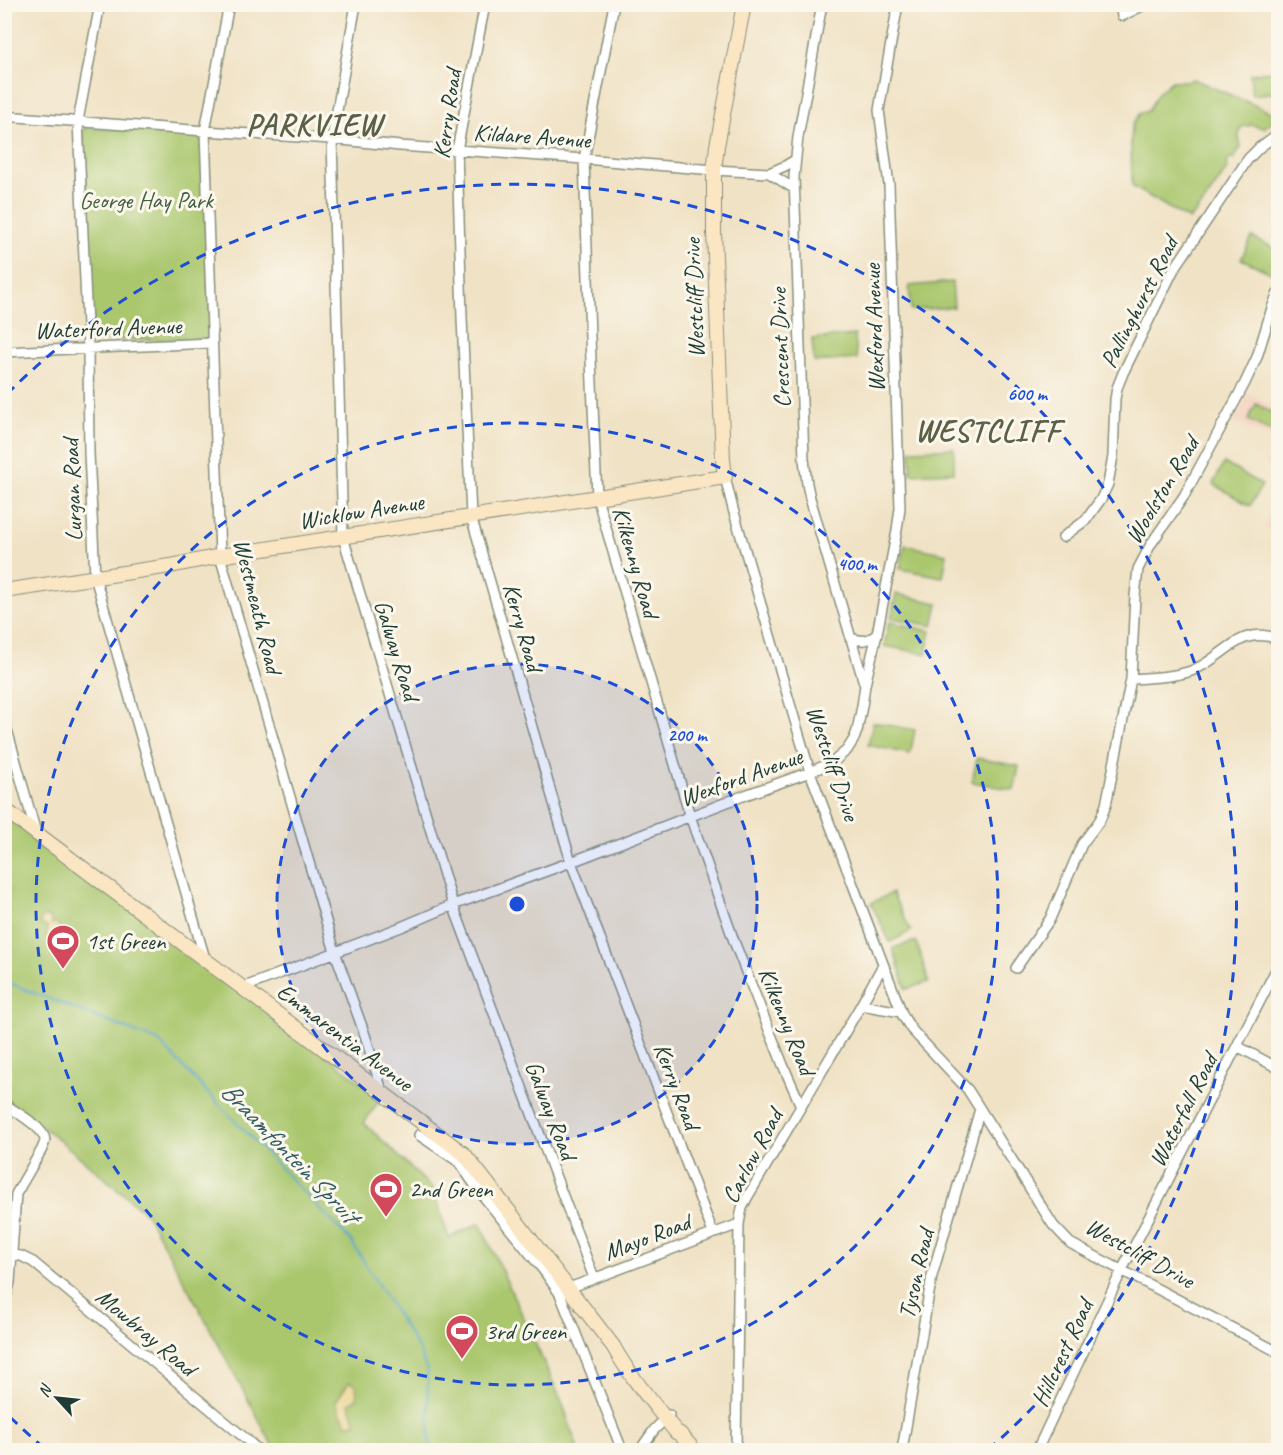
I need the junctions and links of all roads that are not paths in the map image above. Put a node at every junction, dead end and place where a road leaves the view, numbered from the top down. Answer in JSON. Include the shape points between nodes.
{"nodes":[{"id":1,"x":100,"y":4,"type":"edge"},
{"id":2,"x":229,"y":4,"type":"edge"},
{"id":3,"x":356,"y":4,"type":"edge"},
{"id":4,"x":485,"y":4,"type":"edge"},
{"id":5,"x":614,"y":4,"type":"edge"},
{"id":6,"x":744,"y":4,"type":"edge"},
{"id":7,"x":822,"y":4,"type":"edge"},
{"id":8,"x":898,"y":4,"type":"edge"},
{"id":9,"x":1120,"y":4,"type":"edge"},
{"id":10,"x":1146,"y":4,"type":"edge"},
{"id":11,"x":4,"y":116,"type":"edge"},
{"id":12,"x":78,"y":121,"type":"junction"},
{"id":13,"x":205,"y":132,"type":"junction"},
{"id":14,"x":1278,"y":134,"type":"edge"},
{"id":15,"x":332,"y":139,"type":"junction"},
{"id":16,"x":457,"y":150,"type":"junction"},
{"id":17,"x":584,"y":159,"type":"junction"},
{"id":18,"x":795,"y":160,"type":"junction"},
{"id":19,"x":714,"y":170,"type":"junction"},
{"id":20,"x":769,"y":172,"type":"junction"},
{"id":21,"x":793,"y":188,"type":"junction"},
{"id":22,"x":1278,"y":293,"type":"edge"},
{"id":23,"x":213,"y":343,"type":"junction"},
{"id":24,"x":88,"y":349,"type":"junction"},
{"id":25,"x":4,"y":352,"type":"edge"},
{"id":26,"x":725,"y":477,"type":"junction"},
{"id":27,"x":597,"y":497,"type":"junction"},
{"id":28,"x":471,"y":516,"type":"junction"},
{"id":29,"x":343,"y":537,"type":"junction"},
{"id":30,"x":1063,"y":537,"type":"dead end"},
{"id":31,"x":220,"y":556,"type":"junction"},
{"id":32,"x":95,"y":577,"type":"junction"},
{"id":33,"x":4,"y":591,"type":"edge"},
{"id":34,"x":877,"y":634,"type":"junction"},
{"id":35,"x":850,"y":638,"type":"junction"},
{"id":36,"x":1278,"y":639,"type":"edge"},
{"id":37,"x":1131,"y":679,"type":"junction"},
{"id":38,"x":865,"y":685,"type":"junction"},
{"id":39,"x":4,"y":718,"type":"edge"},
{"id":40,"x":810,"y":772,"type":"junction"},
{"id":41,"x":4,"y":809,"type":"edge"},
{"id":42,"x":690,"y":816,"type":"junction"},
{"id":43,"x":36,"y":833,"type":"junction"},
{"id":44,"x":571,"y":862,"type":"junction"},
{"id":45,"x":453,"y":905,"type":"junction"},
{"id":46,"x":335,"y":952,"type":"junction"},
{"id":47,"x":206,"y":961,"type":"junction"},
{"id":48,"x":883,"y":965,"type":"junction"},
{"id":49,"x":1278,"y":966,"type":"edge"},
{"id":50,"x":1016,"y":968,"type":"dead end"},
{"id":51,"x":242,"y":988,"type":"junction"},
{"id":52,"x":861,"y":1005,"type":"junction"},
{"id":53,"x":901,"y":1012,"type":"junction"},
{"id":54,"x":1237,"y":1046,"type":"junction"},
{"id":55,"x":1278,"y":1068,"type":"edge"},
{"id":56,"x":383,"y":1093,"type":"junction"},
{"id":57,"x":4,"y":1104,"type":"edge"},
{"id":58,"x":801,"y":1106,"type":"junction"},
{"id":59,"x":980,"y":1109,"type":"junction"},
{"id":60,"x":419,"y":1135,"type":"dead end"},
{"id":61,"x":739,"y":1224,"type":"junction"},
{"id":62,"x":713,"y":1233,"type":"junction"},
{"id":63,"x":8,"y":1254,"type":"edge"},
{"id":64,"x":1121,"y":1272,"type":"junction"},
{"id":65,"x":594,"y":1278,"type":"junction"},
{"id":66,"x":569,"y":1288,"type":"junction"},
{"id":67,"x":4,"y":1306,"type":"edge"},
{"id":68,"x":1278,"y":1352,"type":"edge"},
{"id":69,"x":668,"y":1416,"type":"junction"},
{"id":70,"x":258,"y":1450,"type":"edge"},
{"id":71,"x":622,"y":1450,"type":"edge"},
{"id":72,"x":640,"y":1450,"type":"edge"},
{"id":73,"x":694,"y":1450,"type":"edge"},
{"id":74,"x":736,"y":1450,"type":"edge"},
{"id":75,"x":902,"y":1450,"type":"edge"},
{"id":76,"x":1037,"y":1450,"type":"edge"}],
"edges":[{"from":1,"to":12,"type":"street","name":"Lurgan Road"},
{"from":2,"to":13,"type":"street","name":"Westmeath Road"},
{"from":3,"to":15,"type":"street","name":"Galway Road"},
{"from":4,"to":16,"type":"street","name":"Kerry Road"},
{"from":5,"to":17,"type":"street","name":"Kilkenny Road"},
{"from":6,"to":19,"type":"street","name":"Westcliff Drive"},
{"from":7,"to":18,"type":"street","name":"Crescent Drive"},
{"from":8,"to":34,"type":"street","name":"Wexford Avenue","via":[[879,110],[889,185],[900,501]]},
{"from":9,"to":10,"type":"street","via":[[1122,16]]},
{"from":11,"to":12,"type":"street","name":"Kildare Avenue"},
{"from":12,"to":13,"type":"street","name":"Kildare Avenue"},
{"from":12,"to":24,"type":"street","name":"Lurgan Road"},
{"from":13,"to":15,"type":"street","name":"Kildare Avenue"},
{"from":13,"to":23,"type":"street","name":"Westmeath Road"},
{"from":14,"to":30,"type":"street","name":"Pallinghurst Road","via":[[1248,159],[1168,278],[1117,388],[1108,484],[1086,520]]},
{"from":15,"to":16,"type":"street","name":"Kildare Avenue"},
{"from":15,"to":29,"type":"street","name":"Galway Road"},
{"from":16,"to":17,"type":"street","name":"Kildare Avenue"},
{"from":16,"to":28,"type":"street","name":"Kerry Road"},
{"from":17,"to":19,"type":"street","name":"Kildare Avenue"},
{"from":17,"to":27,"type":"street","name":"Kilkenny Road"},
{"from":18,"to":20,"type":"street","name":"Kildare Avenue"},
{"from":18,"to":21,"type":"street","name":"Crescent Drive"},
{"from":19,"to":20,"type":"street","name":"Kildare Avenue"},
{"from":19,"to":26,"type":"street","name":"Westcliff Drive"},
{"from":20,"to":21,"type":"street"},
{"from":21,"to":35,"type":"street","name":"Crescent Drive","via":[[804,467]]},
{"from":22,"to":37,"type":"street","name":"Woolston Road","via":[[1257,357],[1235,403],[1184,496],[1140,563]]},
{"from":23,"to":24,"type":"street","name":"Waterford Avenue"},
{"from":23,"to":31,"type":"street","name":"Westmeath Road"},
{"from":24,"to":25,"type":"street","name":"Waterford Avenue"},
{"from":24,"to":32,"type":"street","name":"Lurgan Road"},
{"from":26,"to":27,"type":"street","name":"Wicklow Avenue"},
{"from":26,"to":40,"type":"street","name":"Westcliff Drive"},
{"from":27,"to":28,"type":"street","name":"Wicklow Avenue"},
{"from":27,"to":42,"type":"street","name":"Kilkenny Road"},
{"from":28,"to":29,"type":"street","name":"Wicklow Avenue"},
{"from":28,"to":44,"type":"street","name":"Kerry Road"},
{"from":29,"to":31,"type":"street","name":"Wicklow Avenue"},
{"from":29,"to":45,"type":"street","name":"Galway Road"},
{"from":31,"to":32,"type":"street","name":"Wicklow Avenue"},
{"from":31,"to":46,"type":"street","name":"Westmeath Road"},
{"from":32,"to":33,"type":"street","name":"Wicklow Avenue"},
{"from":32,"to":47,"type":"street","name":"Lurgan Road"},
{"from":34,"to":35,"type":"street","via":[[867,641]]},
{"from":34,"to":38,"type":"street","name":"Wexford Avenue"},
{"from":35,"to":38,"type":"street","name":"Crescent Drive"},
{"from":36,"to":37,"type":"street","via":[[1244,637],[1190,671]]},
{"from":37,"to":50,"type":"street","name":"Woolston Road","via":[[1106,805],[1084,840],[1050,919]]},
{"from":38,"to":40,"type":"street","name":"Wexford Avenue","via":[[857,731],[850,747],[833,762]]},
{"from":39,"to":43,"type":"street"},
{"from":40,"to":42,"type":"street","name":"Wexford Avenue"},
{"from":40,"to":48,"type":"street","name":"Westcliff Drive"},
{"from":41,"to":43,"type":"street","name":"Emmarentia Avenue"},
{"from":42,"to":44,"type":"street","name":"Wexford Avenue"},
{"from":42,"to":58,"type":"street","name":"Kilkenny Road","via":[[735,944]]},
{"from":43,"to":47,"type":"street","name":"Emmarentia Avenue"},
{"from":44,"to":45,"type":"street","name":"Wexford Avenue"},
{"from":44,"to":62,"type":"street","name":"Kerry Road"},
{"from":45,"to":46,"type":"street","name":"Wexford Avenue"},
{"from":45,"to":65,"type":"street","name":"Galway Road"},
{"from":46,"to":51,"type":"street","name":"Wexford Avenue"},
{"from":46,"to":56,"type":"street","name":"Westmeath Road"},
{"from":47,"to":51,"type":"street","name":"Emmarentia Avenue"},
{"from":48,"to":52,"type":"street","name":"Carlow Road"},
{"from":48,"to":53,"type":"street","name":"Westcliff Drive"},
{"from":49,"to":54,"type":"street","name":"Waterfall Road"},
{"from":51,"to":56,"type":"street","name":"Emmarentia Avenue"},
{"from":52,"to":53,"type":"street"},
{"from":52,"to":58,"type":"street","name":"Carlow Road"},
{"from":53,"to":59,"type":"street","name":"Westcliff Drive"},
{"from":54,"to":55,"type":"street"},
{"from":54,"to":64,"type":"street","name":"Waterfall Road"},
{"from":56,"to":66,"type":"street","name":"Emmarentia Avenue","via":[[469,1159]]},
{"from":57,"to":63,"type":"street","via":[[38,1128],[45,1141],[16,1194]]},
{"from":58,"to":61,"type":"street","name":"Carlow Road","via":[[747,1198]]},
{"from":59,"to":64,"type":"street","name":"Westcliff Drive","via":[[1053,1225],[1070,1243]]},
{"from":59,"to":75,"type":"street","name":"Tyson Road","via":[[932,1276]]},
{"from":60,"to":71,"type":"street","via":[[459,1162],[560,1294]]},
{"from":61,"to":62,"type":"street","name":"Mayo Road"},
{"from":61,"to":74,"type":"street","name":"Carlow Road"},
{"from":62,"to":65,"type":"street","name":"Mayo Road"},
{"from":63,"to":67,"type":"street","via":[[10,1282]]},
{"from":63,"to":70,"type":"street","name":"Mowbray Road","via":[[28,1259]]},
{"from":64,"to":68,"type":"street","name":"Westcliff Drive"},
{"from":64,"to":76,"type":"street","name":"Hillcrest Road"},
{"from":65,"to":66,"type":"street","name":"Mayo Road"},
{"from":66,"to":69,"type":"street","name":"Emmarentia Avenue","via":[[619,1358]]},
{"from":69,"to":72,"type":"street"},
{"from":69,"to":73,"type":"street","name":"Emmarentia Avenue","via":[[676,1432]]}]}
